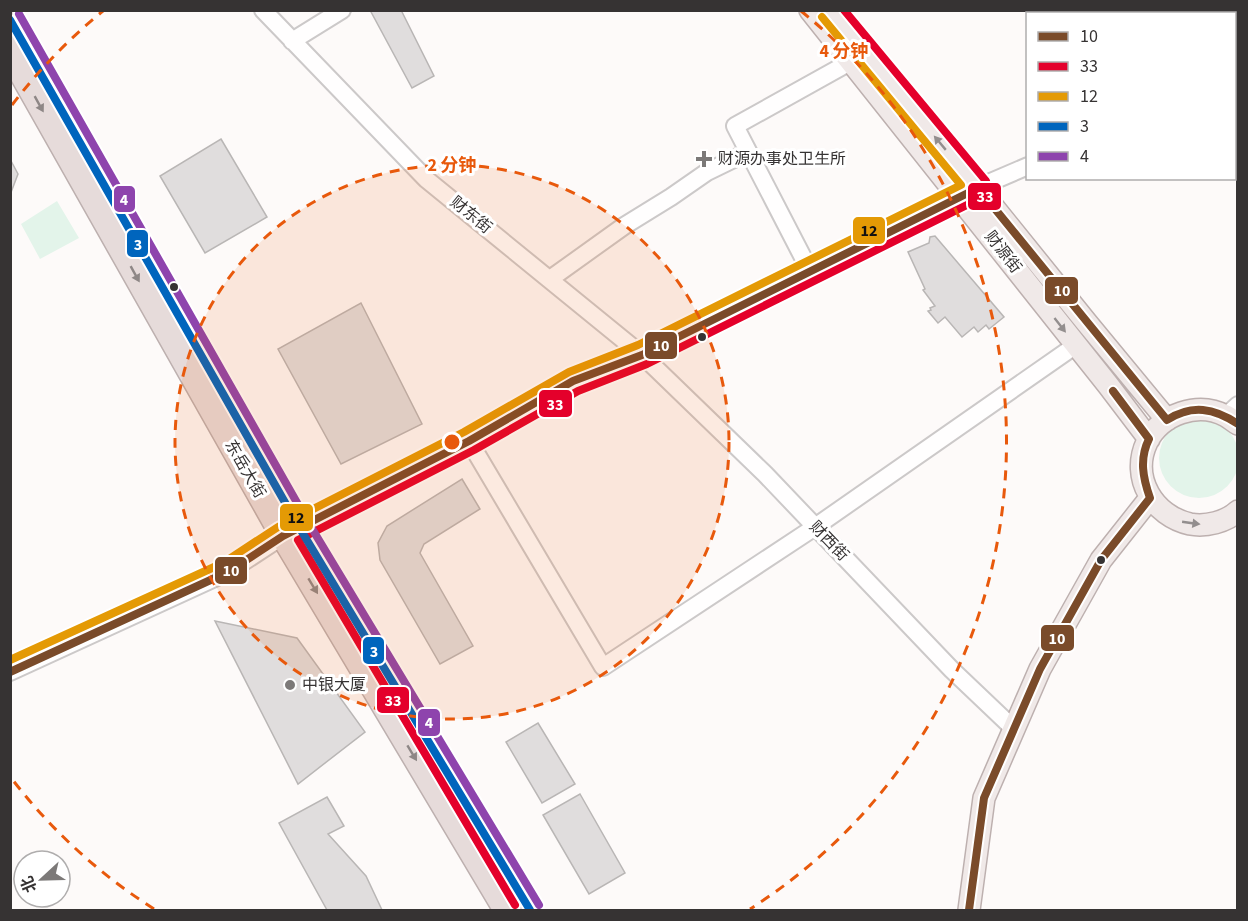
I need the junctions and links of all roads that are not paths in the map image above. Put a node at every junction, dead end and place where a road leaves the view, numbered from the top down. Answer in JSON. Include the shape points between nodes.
{"nodes":[{"id":1,"x":263,"y":10,"type":"edge"},
{"id":2,"x":342,"y":10,"type":"edge"},
{"id":3,"x":810,"y":10,"type":"edge"},
{"id":4,"x":830,"y":10,"type":"edge"},
{"id":5,"x":10,"y":19,"type":"edge"},
{"id":6,"x":292,"y":41,"type":"junction"},
{"id":7,"x":10,"y":53,"type":"edge"},
{"id":8,"x":850,"y":62,"type":"junction"},
{"id":9,"x":748,"y":152,"type":"junction"},
{"id":10,"x":1026,"y":167,"type":"edge"},
{"id":11,"x":978,"y":188,"type":"junction"},
{"id":12,"x":958,"y":196,"type":"junction"},
{"id":13,"x":810,"y":271,"type":"junction"},
{"id":14,"x":550,"y":279,"type":"junction"},
{"id":15,"x":1076,"y":345,"type":"junction"},
{"id":16,"x":642,"y":355,"type":"junction"},
{"id":17,"x":1234,"y":415,"type":"edge"},
{"id":18,"x":1167,"y":420,"type":"junction"},
{"id":19,"x":1149,"y":439,"type":"junction"},
{"id":20,"x":469,"y":441,"type":"junction"},
{"id":21,"x":1150,"y":498,"type":"junction"},
{"id":22,"x":1238,"y":511,"type":"edge"},
{"id":23,"x":815,"y":527,"type":"junction"},
{"id":24,"x":291,"y":532,"type":"junction"},
{"id":25,"x":10,"y":672,"type":"edge"},
{"id":26,"x":1014,"y":729,"type":"junction"},
{"id":27,"x":506,"y":910,"type":"edge"},
{"id":28,"x":530,"y":910,"type":"edge"},
{"id":29,"x":969,"y":910,"type":"edge"}],
"edges":[{"from":1,"to":6,"type":"street","name":"财东街"},
{"from":2,"to":6,"type":"street"},
{"from":3,"to":8,"type":"main road","name":"财源街"},
{"from":11,"to":4,"type":"main road","name":"财源街","one_way":true},
{"from":5,"to":24,"type":"highway","name":"东岳大街","via":[[163,290]]},
{"from":6,"to":14,"type":"street","name":"财东街","via":[[426,179]]},
{"from":7,"to":24,"type":"highway","name":"东岳大街","one_way":true},
{"from":8,"to":9,"type":"street","via":[[735,126]]},
{"from":8,"to":12,"type":"main road","name":"财源街"},
{"from":9,"to":13,"type":"street"},
{"from":9,"to":14,"type":"street","via":[[707,172]]},
{"from":10,"to":11,"type":"street"},
{"from":11,"to":12,"type":"street"},
{"from":11,"to":18,"type":"main road","name":"财源街"},
{"from":12,"to":13,"type":"street"},
{"from":12,"to":15,"type":"main road","name":"财源街","one_way":true},
{"from":13,"to":16,"type":"street"},
{"from":14,"to":16,"type":"street","name":"财东街"},
{"from":15,"to":19,"type":"main road","name":"财源街"},
{"from":15,"to":23,"type":"street"},
{"from":16,"to":20,"type":"street","via":[[573,381]]},
{"from":16,"to":23,"type":"street","name":"财西街"},
{"from":17,"to":18,"type":"main road","via":[[1190,410]]},
{"from":18,"to":19,"type":"main road"},
{"from":19,"to":21,"type":"main road","via":[[1142,462]]},
{"from":20,"to":23,"type":"street","via":[[603,667]]},
{"from":20,"to":24,"type":"street"},
{"from":21,"to":22,"type":"main road","one_way":true,"via":[[1179,522],[1198,525],[1217,523]]},
{"from":21,"to":26,"type":"main road","via":[[1101,560],[1040,669]]},
{"from":23,"to":26,"type":"street","name":"财西街"},
{"from":24,"to":25,"type":"street","via":[[228,572]]},
{"from":24,"to":27,"type":"highway","name":"东岳大街","one_way":true},
{"from":24,"to":28,"type":"highway","name":"东岳大街"},
{"from":26,"to":29,"type":"main road","via":[[984,798]]}]}
